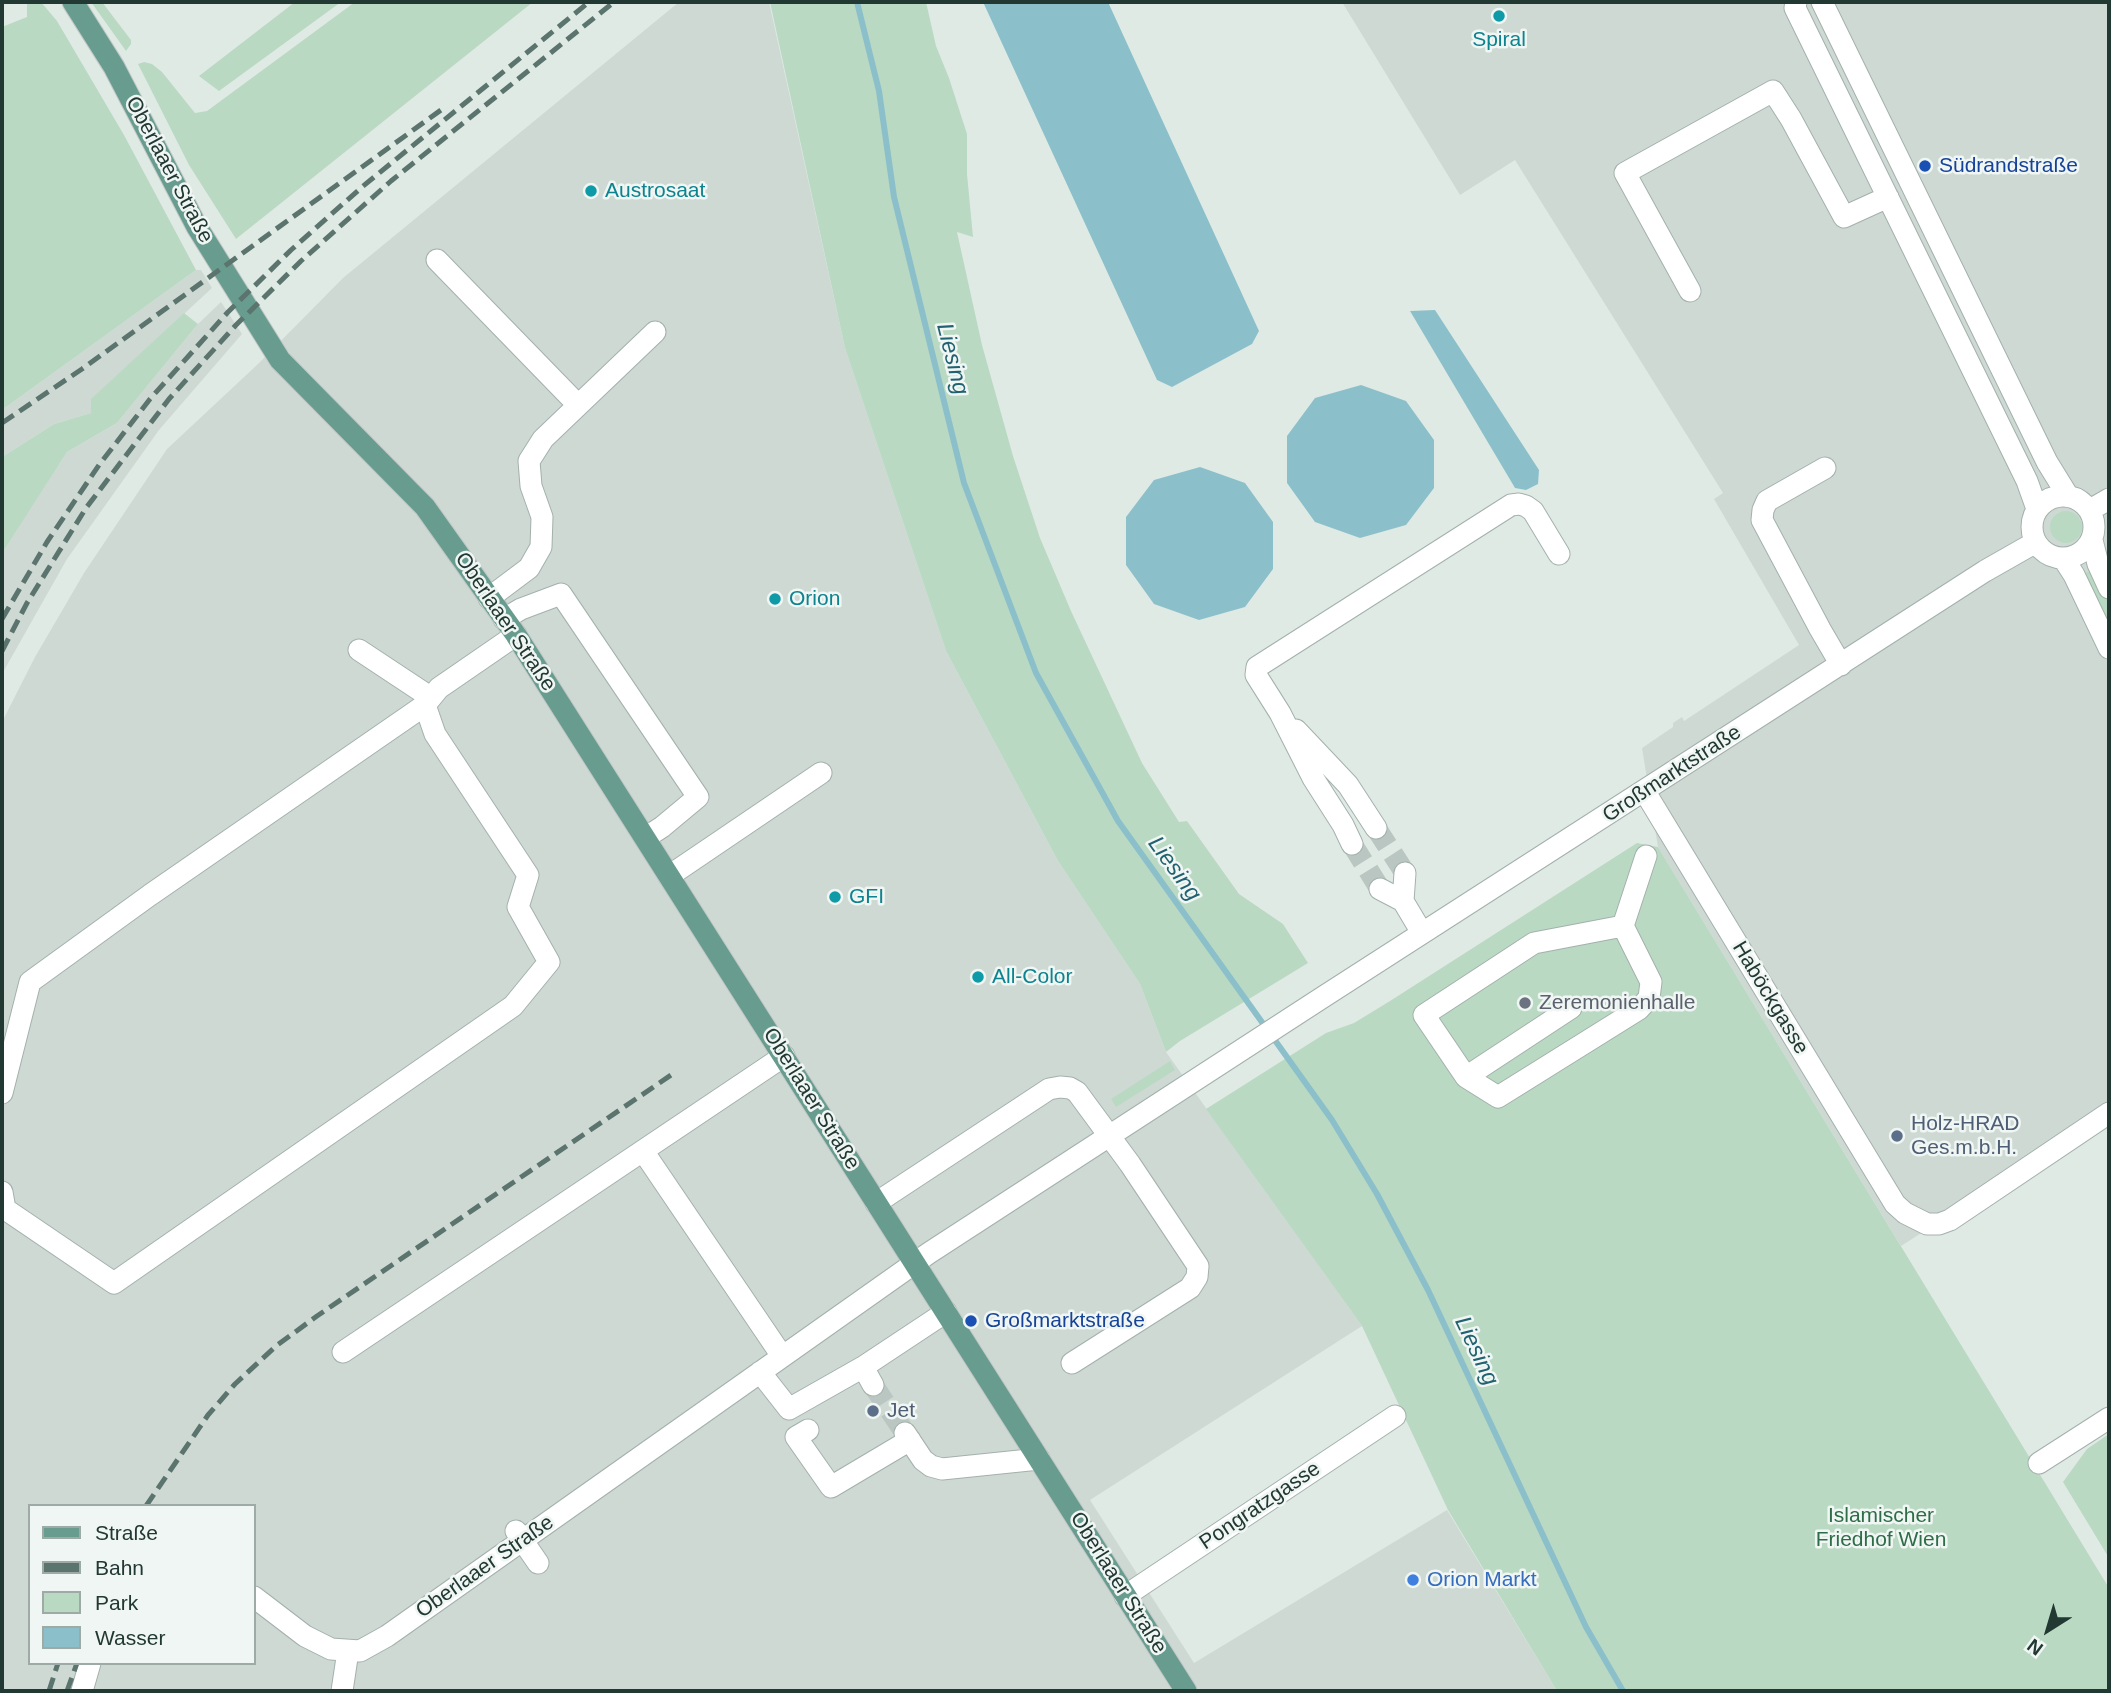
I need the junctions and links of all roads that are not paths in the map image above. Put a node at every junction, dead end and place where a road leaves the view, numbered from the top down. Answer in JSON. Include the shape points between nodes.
{"nodes":[{"id":1,"x":73,"y":2,"type":"edge"},
{"id":2,"x":1796,"y":2,"type":"edge"},
{"id":3,"x":1822,"y":2,"type":"edge"},
{"id":4,"x":1888,"y":197,"type":"junction"},
{"id":5,"x":437,"y":260,"type":"dead end"},
{"id":6,"x":1690,"y":290,"type":"dead end"},
{"id":7,"x":655,"y":332,"type":"dead end"},
{"id":8,"x":578,"y":405,"type":"junction"},
{"id":9,"x":1825,"y":468,"type":"dead end"},
{"id":10,"x":2068,"y":496,"type":"junction"},
{"id":11,"x":2109,"y":499,"type":"edge"},
{"id":12,"x":2037,"y":509,"type":"junction"},
{"id":13,"x":2090,"y":510,"type":"junction"},
{"id":14,"x":2092,"y":540,"type":"junction"},
{"id":15,"x":2036,"y":542,"type":"junction"},
{"id":16,"x":1559,"y":554,"type":"dead end"},
{"id":17,"x":2063,"y":558,"type":"junction"},
{"id":18,"x":2109,"y":588,"type":"edge"},
{"id":19,"x":489,"y":598,"type":"junction"},
{"id":20,"x":510,"y":627,"type":"junction"},
{"id":21,"x":2109,"y":648,"type":"edge"},
{"id":22,"x":359,"y":650,"type":"dead end"},
{"id":23,"x":1841,"y":665,"type":"junction"},
{"id":24,"x":428,"y":701,"type":"junction"},
{"id":25,"x":1280,"y":713,"type":"junction"},
{"id":26,"x":821,"y":773,"type":"dead end"},
{"id":27,"x":1645,"y":792,"type":"junction"},
{"id":28,"x":1376,"y":828,"type":"tunnel mouth"},
{"id":29,"x":645,"y":838,"type":"junction"},
{"id":30,"x":1352,"y":844,"type":"tunnel mouth"},
{"id":31,"x":1646,"y":856,"type":"dead end"},
{"id":32,"x":1405,"y":873,"type":"tunnel mouth"},
{"id":33,"x":669,"y":876,"type":"junction"},
{"id":34,"x":1380,"y":889,"type":"tunnel mouth"},
{"id":35,"x":1403,"y":901,"type":"junction"},
{"id":36,"x":1623,"y":926,"type":"junction"},
{"id":37,"x":1422,"y":933,"type":"junction"},
{"id":38,"x":1571,"y":1009,"type":"dead end"},
{"id":39,"x":784,"y":1056,"type":"junction"},
{"id":40,"x":1466,"y":1077,"type":"junction"},
{"id":41,"x":2,"y":1093,"type":"edge"},
{"id":42,"x":2109,"y":1113,"type":"edge"},
{"id":43,"x":1110,"y":1136,"type":"junction"},
{"id":44,"x":643,"y":1151,"type":"junction"},
{"id":45,"x":2,"y":1192,"type":"edge"},
{"id":46,"x":876,"y":1203,"type":"junction"},
{"id":47,"x":915,"y":1263,"type":"junction"},
{"id":48,"x":946,"y":1312,"type":"junction"},
{"id":49,"x":344,"y":1352,"type":"dead end"},
{"id":50,"x":782,"y":1356,"type":"junction"},
{"id":51,"x":1072,"y":1363,"type":"dead end"},
{"id":52,"x":760,"y":1372,"type":"junction"},
{"id":53,"x":1395,"y":1416,"type":"dead end"},
{"id":54,"x":2109,"y":1418,"type":"edge"},
{"id":55,"x":808,"y":1430,"type":"dead end"},
{"id":56,"x":1039,"y":1459,"type":"junction"},
{"id":57,"x":2039,"y":1463,"type":"dead end"},
{"id":58,"x":519,"y":1535,"type":"junction"},
{"id":59,"x":538,"y":1563,"type":"dead end"},
{"id":60,"x":1125,"y":1596,"type":"junction"},
{"id":61,"x":256,"y":1599,"type":"edge"},
{"id":62,"x":348,"y":1651,"type":"junction"},
{"id":63,"x":89,"y":1665,"type":"edge"},
{"id":64,"x":82,"y":1691,"type":"edge"},
{"id":65,"x":342,"y":1691,"type":"edge"},
{"id":66,"x":1186,"y":1691,"type":"edge"}],
"edges":[{"from":1,"to":19,"type":"main road","name":"Oberlaaer Straße","via":[[114,66],[197,227],[280,360],[425,507]]},
{"from":2,"to":4,"type":"street"},
{"from":3,"to":10,"type":"street","via":[[2047,462]]},
{"from":4,"to":6,"type":"street","via":[[1844,217],[1773,91],[1625,173]]},
{"from":4,"to":12,"type":"street"},
{"from":5,"to":8,"type":"street"},
{"from":7,"to":8,"type":"street"},
{"from":8,"to":19,"type":"street","via":[[528,461],[542,517],[541,547],[529,568]]},
{"from":9,"to":23,"type":"street","via":[[1767,501],[1762,520]]},
{"from":10,"to":12,"type":"street","via":[[2050,498]]},
{"from":10,"to":13,"type":"street"},
{"from":11,"to":13,"type":"street"},
{"from":12,"to":15,"type":"street","via":[[2032,525]]},
{"from":13,"to":14,"type":"street","via":[[2095,524]]},
{"from":14,"to":17,"type":"street","via":[[2079,554]]},
{"from":14,"to":18,"type":"street"},
{"from":15,"to":17,"type":"street","via":[[2047,554]]},
{"from":15,"to":23,"type":"street","name":"Großmarktstraße"},
{"from":16,"to":25,"type":"street","via":[[1533,512],[1526,506],[1511,505],[1261,663],[1256,676]]},
{"from":17,"to":21,"type":"street"},
{"from":19,"to":20,"type":"main road","name":"Oberlaaer Straße"},
{"from":20,"to":24,"type":"street"},
{"from":20,"to":29,"type":"main road","name":"Oberlaaer Straße"},
{"from":20,"to":29,"type":"street","via":[[521,609],[561,594],[698,797]]},
{"from":22,"to":24,"type":"street"},
{"from":23,"to":27,"type":"street","name":"Großmarktstraße"},
{"from":24,"to":41,"type":"street","via":[[30,982]]},
{"from":24,"to":45,"type":"street","via":[[435,734],[528,875],[518,906],[549,962],[513,1006],[114,1283],[5,1209]]},
{"from":25,"to":28,"type":"street","via":[[1348,785]]},
{"from":25,"to":30,"type":"street"},
{"from":26,"to":33,"type":"street"},
{"from":27,"to":37,"type":"street","name":"Großmarktstraße"},
{"from":27,"to":42,"type":"street","name":"Haböckgasse","via":[[1905,1213],[1927,1224],[1951,1220]]},
{"from":29,"to":33,"type":"main road","name":"Oberlaaer Straße"},
{"from":31,"to":36,"type":"street"},
{"from":32,"to":35,"type":"street"},
{"from":33,"to":39,"type":"main road","name":"Oberlaaer Straße"},
{"from":34,"to":35,"type":"street"},
{"from":35,"to":37,"type":"street"},
{"from":36,"to":40,"type":"street","via":[[1534,943],[1424,1015]]},
{"from":36,"to":40,"type":"street","via":[[1651,982],[1644,1005],[1498,1097]]},
{"from":37,"to":43,"type":"street","name":"Großmarktstraße"},
{"from":38,"to":40,"type":"street"},
{"from":39,"to":44,"type":"street"},
{"from":39,"to":46,"type":"main road","name":"Oberlaaer Straße"},
{"from":43,"to":46,"type":"street","via":[[1077,1092],[1049,1089]]},
{"from":43,"to":47,"type":"street"},
{"from":43,"to":51,"type":"street","via":[[1198,1266],[1197,1277],[1190,1288]]},
{"from":44,"to":49,"type":"street"},
{"from":44,"to":50,"type":"street"},
{"from":46,"to":47,"type":"main road","name":"Oberlaaer Straße"},
{"from":47,"to":48,"type":"main road","name":"Oberlaaer Straße"},
{"from":47,"to":50,"type":"street","name":"Oberlaaer Straße"},
{"from":48,"to":52,"type":"street","via":[[868,1376],[789,1409]]},
{"from":48,"to":56,"type":"main road","name":"Oberlaaer Straße"},
{"from":50,"to":52,"type":"street","name":"Oberlaaer Straße"},
{"from":52,"to":58,"type":"street","name":"Oberlaaer Straße"},
{"from":53,"to":60,"type":"street","name":"Pongratzgasse"},
{"from":54,"to":57,"type":"street"},
{"from":55,"to":56,"type":"street","via":[[796,1437],[831,1487],[908,1437],[923,1460],[942,1469]]},
{"from":56,"to":60,"type":"main road","name":"Oberlaaer Straße"},
{"from":58,"to":59,"type":"street"},
{"from":58,"to":62,"type":"street","name":"Oberlaaer Straße","via":[[418,1626],[360,1651]]},
{"from":60,"to":66,"type":"main road","name":"Oberlaaer Straße"},
{"from":61,"to":62,"type":"street","via":[[305,1636],[331,1649]]},
{"from":62,"to":65,"type":"street"},
{"from":63,"to":64,"type":"street"}]}
